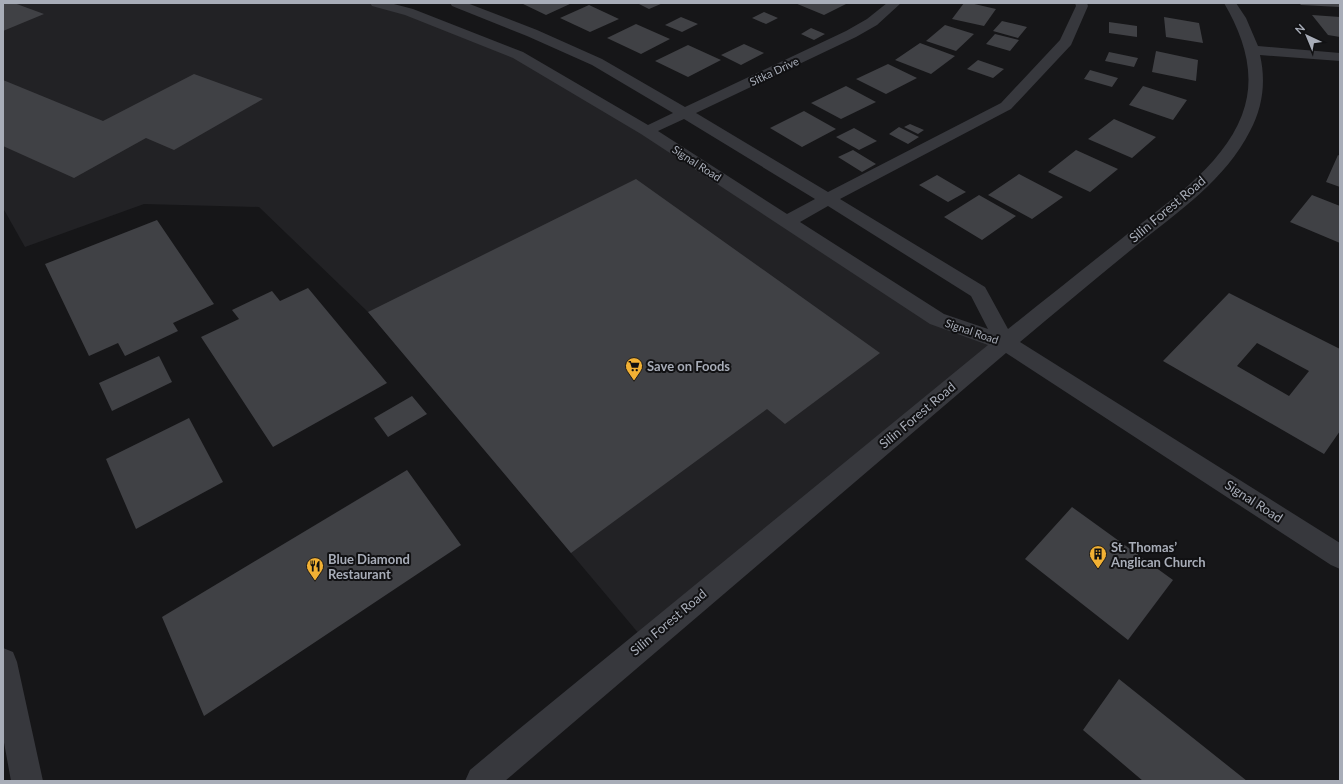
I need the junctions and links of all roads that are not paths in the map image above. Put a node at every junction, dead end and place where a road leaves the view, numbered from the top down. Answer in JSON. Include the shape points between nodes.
{"nodes":[{"id":1,"x":376,"y":3,"type":"edge"},
{"id":2,"x":456,"y":3,"type":"edge"},
{"id":3,"x":895,"y":3,"type":"edge"},
{"id":4,"x":1081,"y":3,"type":"edge"},
{"id":5,"x":1230,"y":3,"type":"edge"},
{"id":6,"x":1253,"y":50,"type":"junction"},
{"id":7,"x":1340,"y":57,"type":"edge"},
{"id":8,"x":686,"y":113,"type":"junction"},
{"id":9,"x":647,"y":131,"type":"junction"},
{"id":10,"x":828,"y":199,"type":"junction"},
{"id":11,"x":788,"y":222,"type":"junction"},
{"id":12,"x":1006,"y":342,"type":"junction"},
{"id":13,"x":1340,"y":556,"type":"edge"},
{"id":14,"x":3,"y":662,"type":"edge"},
{"id":15,"x":26,"y":781,"type":"edge"},
{"id":16,"x":481,"y":781,"type":"edge"}],
"edges":[{"from":1,"to":9,"type":"street","name":"Signal Road","via":[[409,12],[518,55]]},
{"from":2,"to":8,"type":"street","name":"Signal Road","via":[[597,62]]},
{"from":3,"to":8,"type":"street","name":"Sitka Drive","via":[[852,34]]},
{"from":4,"to":10,"type":"street","via":[[1082,6],[1066,42],[1006,106]]},
{"from":5,"to":6,"type":"street","name":"Silin Forest Road","via":[[1239,16]]},
{"from":6,"to":7,"type":"street"},
{"from":6,"to":12,"type":"street","name":"Silin Forest Road","via":[[1257,87],[1253,110],[1227,156],[1168,211]]},
{"from":8,"to":9,"type":"street","name":"Sitka Drive"},
{"from":8,"to":10,"type":"street","name":"Signal Road"},
{"from":9,"to":11,"type":"street","name":"Signal Road"},
{"from":10,"to":11,"type":"street"},
{"from":10,"to":12,"type":"street","name":"Signal Road","via":[[978,292]]},
{"from":11,"to":12,"type":"street","name":"Signal Road","via":[[937,319]]},
{"from":12,"to":13,"type":"street","name":"Signal Road"},
{"from":12,"to":16,"type":"street","name":"Silin Forest Road"},
{"from":14,"to":15,"type":"street"}]}
